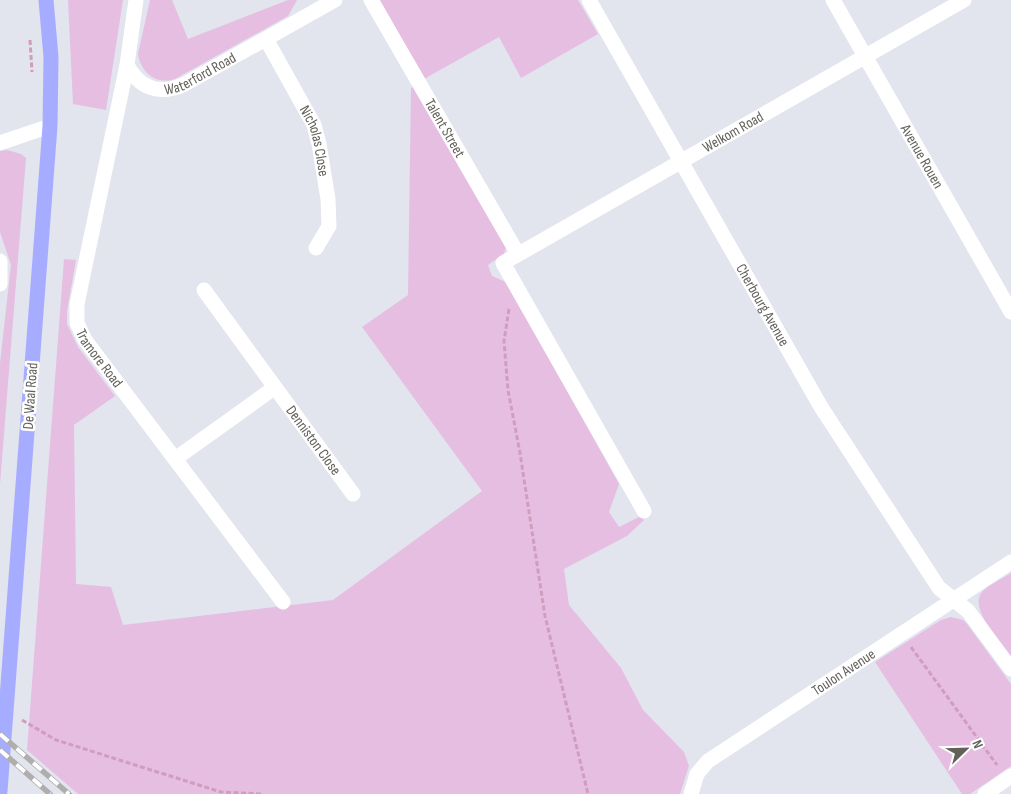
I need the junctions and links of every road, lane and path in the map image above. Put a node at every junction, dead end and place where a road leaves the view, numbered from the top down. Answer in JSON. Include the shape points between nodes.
{"nodes":[{"id":1,"x":46,"y":0,"type":"edge"},
{"id":2,"x":136,"y":0,"type":"edge"},
{"id":3,"x":335,"y":0,"type":"edge"},
{"id":4,"x":372,"y":0,"type":"edge"},
{"id":5,"x":589,"y":0,"type":"edge"},
{"id":6,"x":833,"y":0,"type":"edge"},
{"id":7,"x":964,"y":0,"type":"edge"},
{"id":8,"x":317,"y":5,"type":"edge"},
{"id":9,"x":30,"y":32,"type":"dead end"},
{"id":10,"x":266,"y":40,"type":"junction"},
{"id":11,"x":866,"y":57,"type":"junction"},
{"id":12,"x":127,"y":65,"type":"junction"},
{"id":13,"x":32,"y":76,"type":"dead end"},
{"id":14,"x":50,"y":126,"type":"junction"},
{"id":15,"x":0,"y":143,"type":"edge"},
{"id":16,"x":682,"y":162,"type":"junction"},
{"id":17,"x":316,"y":248,"type":"dead end"},
{"id":18,"x":518,"y":254,"type":"junction"},
{"id":19,"x":0,"y":260,"type":"edge"},
{"id":20,"x":0,"y":284,"type":"edge"},
{"id":21,"x":516,"y":287,"type":"junction"},
{"id":22,"x":204,"y":290,"type":"dead end"},
{"id":23,"x":1011,"y":312,"type":"edge"},
{"id":24,"x":274,"y":388,"type":"junction"},
{"id":25,"x":175,"y":459,"type":"junction"},
{"id":26,"x":353,"y":494,"type":"dead end"},
{"id":27,"x":644,"y":511,"type":"dead end"},
{"id":28,"x":1011,"y":562,"type":"edge"},
{"id":29,"x":954,"y":600,"type":"junction"},
{"id":30,"x":282,"y":602,"type":"dead end"},
{"id":31,"x":902,"y":634,"type":"junction"},
{"id":32,"x":1011,"y":669,"type":"edge"},
{"id":33,"x":16,"y":716,"type":"dead end"},
{"id":34,"x":1009,"y":777,"type":"edge"},
{"id":35,"x":0,"y":786,"type":"edge"},
{"id":36,"x":0,"y":791,"type":"edge"},
{"id":37,"x":9,"y":794,"type":"edge"},
{"id":38,"x":262,"y":794,"type":"edge"},
{"id":39,"x":588,"y":794,"type":"edge"},
{"id":40,"x":690,"y":794,"type":"edge"},
{"id":41,"x":985,"y":794,"type":"edge"}],
"edges":[{"from":1,"to":14,"type":"main road","name":"De Waal Road","via":[[51,58]]},
{"from":2,"to":12,"type":"street"},
{"from":3,"to":8,"type":"street","name":"Waterford Road"},
{"from":4,"to":18,"type":"street","name":"Talent Street"},
{"from":5,"to":16,"type":"street","name":"Cherbourg Avenue"},
{"from":6,"to":11,"type":"street","name":"Avenue Rouen"},
{"from":7,"to":11,"type":"street","name":"Welkom Road"},
{"from":8,"to":10,"type":"street","name":"Waterford Road"},
{"from":9,"to":13,"type":"path"},
{"from":10,"to":12,"type":"street","name":"Waterford Road","via":[[168,90],[147,87],[132,75]]},
{"from":10,"to":17,"type":"street","name":"Nicholas Close","via":[[314,125],[319,144],[329,226]]},
{"from":11,"to":16,"type":"street","name":"Welkom Road"},
{"from":11,"to":23,"type":"street","name":"Avenue Rouen"},
{"from":12,"to":25,"type":"street","name":"Tramore Road","via":[[78,304],[77,323],[85,340]]},
{"from":14,"to":15,"type":"street"},
{"from":14,"to":36,"type":"main road","name":"De Waal Road"},
{"from":16,"to":18,"type":"street","name":"Welkom Road"},
{"from":16,"to":29,"type":"street","name":"Cherbourg Avenue","via":[[821,407],[940,588]]},
{"from":18,"to":21,"type":"street","name":"Welkom Road","via":[[502,263]]},
{"from":19,"to":20,"type":"street"},
{"from":21,"to":27,"type":"street"},
{"from":21,"to":39,"type":"path","via":[[504,341],[508,390],[545,616]]},
{"from":22,"to":24,"type":"street","name":"Denniston Close"},
{"from":24,"to":25,"type":"street"},
{"from":24,"to":26,"type":"street","name":"Denniston Close"},
{"from":25,"to":30,"type":"street","name":"Tramore Road"},
{"from":28,"to":29,"type":"street","name":"Toulon Avenue"},
{"from":29,"to":31,"type":"street","name":"Toulon Avenue"},
{"from":29,"to":32,"type":"street","name":"Cherbourg Avenue","via":[[968,611]]},
{"from":31,"to":34,"type":"path"},
{"from":31,"to":40,"type":"street","name":"Toulon Avenue","via":[[708,761],[698,774]]},
{"from":33,"to":38,"type":"path","via":[[56,740],[221,792]]},
{"from":34,"to":41,"type":"street"},
{"from":35,"to":37,"type":"street"}]}
